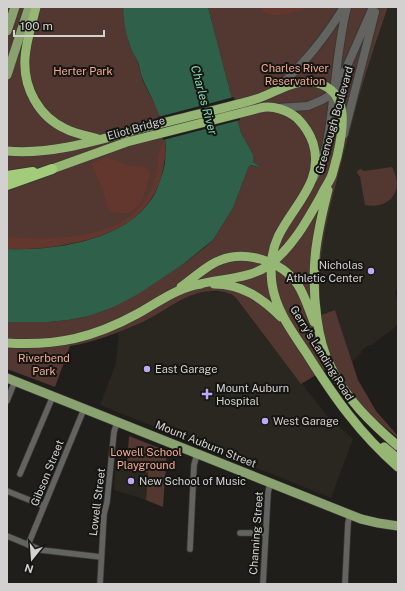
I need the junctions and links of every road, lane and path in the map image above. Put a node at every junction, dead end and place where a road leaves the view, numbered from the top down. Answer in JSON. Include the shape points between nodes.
{"nodes":[{"id":1,"x":15,"y":7,"type":"edge"},
{"id":2,"x":29,"y":7,"type":"edge"},
{"id":3,"x":36,"y":7,"type":"edge"},
{"id":4,"x":346,"y":7,"type":"edge"},
{"id":5,"x":373,"y":7,"type":"edge"},
{"id":6,"x":376,"y":7,"type":"edge"},
{"id":7,"x":7,"y":31,"type":"edge"},
{"id":8,"x":7,"y":75,"type":"edge"},
{"id":9,"x":273,"y":93,"type":"junction"},
{"id":10,"x":334,"y":93,"type":"junction"},
{"id":11,"x":253,"y":105,"type":"junction"},
{"id":12,"x":276,"y":108,"type":"junction"},
{"id":13,"x":145,"y":133,"type":"junction"},
{"id":14,"x":100,"y":140,"type":"junction"},
{"id":15,"x":339,"y":150,"type":"junction"},
{"id":16,"x":7,"y":152,"type":"edge"},
{"id":17,"x":52,"y":170,"type":"junction"},
{"id":18,"x":332,"y":175,"type":"junction"},
{"id":19,"x":7,"y":176,"type":"edge"},
{"id":20,"x":7,"y":185,"type":"edge"},
{"id":21,"x":306,"y":192,"type":"junction"},
{"id":22,"x":271,"y":263,"type":"junction"},
{"id":23,"x":196,"y":285,"type":"junction"},
{"id":24,"x":168,"y":296,"type":"junction"},
{"id":25,"x":290,"y":329,"type":"junction"},
{"id":26,"x":321,"y":340,"type":"junction"},
{"id":27,"x":7,"y":343,"type":"edge"},
{"id":28,"x":11,"y":380,"type":"edge"},
{"id":29,"x":53,"y":396,"type":"junction"},
{"id":30,"x":7,"y":401,"type":"edge"},
{"id":31,"x":84,"y":409,"type":"junction"},
{"id":32,"x":349,"y":416,"type":"junction"},
{"id":33,"x":117,"y":422,"type":"junction"},
{"id":34,"x":398,"y":446,"type":"edge"},
{"id":35,"x":198,"y":454,"type":"junction"},
{"id":36,"x":398,"y":459,"type":"edge"},
{"id":37,"x":398,"y":468,"type":"edge"},
{"id":38,"x":20,"y":474,"type":"dead end"},
{"id":39,"x":270,"y":483,"type":"junction"},
{"id":40,"x":7,"y":491,"type":"edge"},
{"id":41,"x":44,"y":506,"type":"junction"},
{"id":42,"x":350,"y":514,"type":"junction"},
{"id":43,"x":398,"y":526,"type":"edge"},
{"id":44,"x":240,"y":533,"type":"dead end"},
{"id":45,"x":266,"y":533,"type":"junction"},
{"id":46,"x":7,"y":536,"type":"edge"},
{"id":47,"x":28,"y":545,"type":"junction"},
{"id":48,"x":190,"y":549,"type":"dead end"},
{"id":49,"x":101,"y":557,"type":"junction"},
{"id":50,"x":100,"y":584,"type":"edge"},
{"id":51,"x":263,"y":584,"type":"edge"},
{"id":52,"x":345,"y":584,"type":"edge"}],
"edges":[{"from":1,"to":7,"type":"main road"},
{"from":2,"to":8,"type":"main road"},
{"from":3,"to":14,"type":"highway","via":[[25,61],[26,77],[32,96],[56,124]]},
{"from":4,"to":9,"type":"main road","name":"Greenough Boulevard","via":[[312,53]]},
{"from":4,"to":10,"type":"main road","name":"Greenough Boulevard"},
{"from":5,"to":10,"type":"main road","name":"Greenough Boulevard"},
{"from":6,"to":15,"type":"main road","name":"Greenough Boulevard"},
{"from":9,"to":10,"type":"highway","via":[[292,84],[308,81],[324,86]]},
{"from":9,"to":11,"type":"highway"},
{"from":10,"to":12,"type":"main road","name":"Greenough Boulevard","via":[[308,106]]},
{"from":10,"to":15,"type":"highway","via":[[342,113]]},
{"from":10,"to":21,"type":"main road","name":"Greenough Boulevard","via":[[325,150],[317,174]]},
{"from":11,"to":12,"type":"highway","name":"Eliot Bridge"},
{"from":11,"to":13,"type":"highway","name":"Eliot Bridge"},
{"from":12,"to":21,"type":"highway","name":"Gerry's Landing Road","via":[[298,120],[312,141],[316,158],[315,168]]},
{"from":13,"to":14,"type":"highway","name":"Eliot Bridge"},
{"from":13,"to":17,"type":"highway","name":"Eliot Bridge"},
{"from":14,"to":16,"type":"highway","name":"Eliot Bridge","via":[[44,151]]},
{"from":15,"to":18,"type":"highway","name":"Greenough Boulevard"},
{"from":17,"to":19,"type":"highway"},
{"from":17,"to":20,"type":"highway","name":"Eliot Bridge"},
{"from":18,"to":22,"type":"highway","name":"Greenough Boulevard","via":[[302,228]]},
{"from":18,"to":26,"type":"highway","name":"Gerry's Landing Road","via":[[318,232],[313,268]]},
{"from":21,"to":22,"type":"highway","name":"Gerry's Landing Road","via":[[279,234]]},
{"from":22,"to":23,"type":"highway","name":"Greenough Boulevard","via":[[249,274]]},
{"from":22,"to":24,"type":"highway","via":[[247,257],[224,259]]},
{"from":22,"to":25,"type":"highway","name":"Gerry's Landing Road","via":[[275,298]]},
{"from":22,"to":26,"type":"highway","via":[[283,269],[298,285]]},
{"from":23,"to":24,"type":"highway"},
{"from":23,"to":25,"type":"highway","via":[[222,284],[249,292],[270,306]]},
{"from":24,"to":27,"type":"highway","via":[[91,335],[55,342]]},
{"from":25,"to":32,"type":"highway","name":"Gerry's Landing Road"},
{"from":26,"to":34,"type":"highway","name":"Gerry's Landing Road","via":[[330,366],[347,393],[368,419]]},
{"from":28,"to":29,"type":"main road","name":"Mount Auburn Street"},
{"from":28,"to":30,"type":"street"},
{"from":29,"to":31,"type":"main road","name":"Mount Auburn Street"},
{"from":29,"to":38,"type":"street"},
{"from":31,"to":33,"type":"main road","name":"Mount Auburn Street"},
{"from":31,"to":41,"type":"street","name":"Gibson Street"},
{"from":32,"to":36,"type":"highway"},
{"from":32,"to":37,"type":"highway","name":"Gerry's Landing Road"},
{"from":33,"to":35,"type":"main road","name":"Mount Auburn Street"},
{"from":33,"to":49,"type":"street","name":"Lowell Street","via":[[104,514]]},
{"from":35,"to":39,"type":"main road","name":"Mount Auburn Street"},
{"from":35,"to":48,"type":"street","via":[[194,465]]},
{"from":39,"to":42,"type":"main road","name":"Mount Auburn Street"},
{"from":39,"to":45,"type":"street","name":"Channing Street"},
{"from":40,"to":41,"type":"street"},
{"from":41,"to":47,"type":"street","name":"Gibson Street"},
{"from":42,"to":43,"type":"main road","name":"Mount Auburn Street","via":[[370,522]]},
{"from":42,"to":52,"type":"street"},
{"from":44,"to":45,"type":"street"},
{"from":45,"to":51,"type":"street","name":"Channing Street"},
{"from":46,"to":47,"type":"street"},
{"from":47,"to":49,"type":"street","via":[[44,551]]},
{"from":49,"to":50,"type":"street","name":"Lowell Street"}]}
